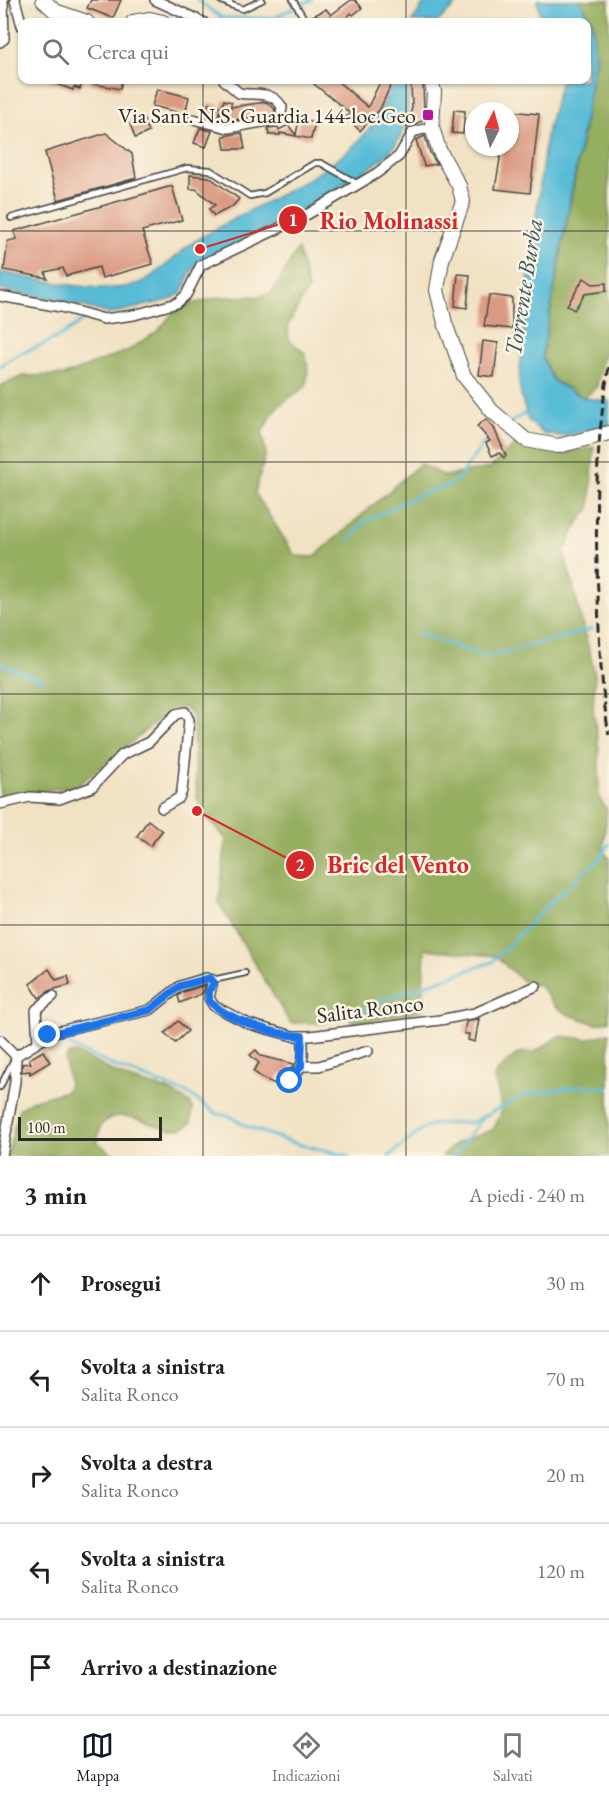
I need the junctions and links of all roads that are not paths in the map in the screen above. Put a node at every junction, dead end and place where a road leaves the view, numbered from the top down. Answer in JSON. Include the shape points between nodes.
{"nodes":[{"id":1,"x":3,"y":0,"type":"edge"},
{"id":2,"x":15,"y":0,"type":"edge"},
{"id":3,"x":43,"y":0,"type":"edge"},
{"id":4,"x":156,"y":0,"type":"edge"},
{"id":5,"x":220,"y":0,"type":"edge"},
{"id":6,"x":262,"y":0,"type":"edge"},
{"id":7,"x":294,"y":1,"type":"edge"},
{"id":8,"x":229,"y":2,"type":"edge"},
{"id":9,"x":20,"y":18,"type":"edge"},
{"id":10,"x":75,"y":18,"type":"edge"},
{"id":11,"x":194,"y":18,"type":"edge"},
{"id":12,"x":303,"y":18,"type":"edge"},
{"id":13,"x":0,"y":42,"type":"edge"},
{"id":14,"x":229,"y":84,"type":"edge"},
{"id":15,"x":432,"y":84,"type":"edge"},
{"id":16,"x":193,"y":119,"type":"dead end"},
{"id":17,"x":432,"y":127,"type":"junction"},
{"id":18,"x":356,"y":182,"type":"junction"},
{"id":19,"x":11,"y":218,"type":"dead end"},
{"id":20,"x":0,"y":296,"type":"edge"},
{"id":21,"x":609,"y":433,"type":"edge"},
{"id":22,"x":0,"y":804,"type":"edge"},
{"id":23,"x":162,"y":808,"type":"dead end"},
{"id":24,"x":245,"y":973,"type":"dead end"},
{"id":25,"x":213,"y":980,"type":"junction"},
{"id":26,"x":536,"y":986,"type":"dead end"},
{"id":27,"x":53,"y":996,"type":"dead end"},
{"id":28,"x":302,"y":1036,"type":"junction"},
{"id":29,"x":0,"y":1040,"type":"edge"},
{"id":30,"x":38,"y":1042,"type":"junction"},
{"id":31,"x":368,"y":1051,"type":"dead end"},
{"id":32,"x":16,"y":1056,"type":"junction"},
{"id":33,"x":301,"y":1066,"type":"junction"},
{"id":34,"x":284,"y":1083,"type":"dead end"},
{"id":35,"x":0,"y":1087,"type":"edge"},
{"id":36,"x":2,"y":1156,"type":"edge"}],
"edges":[{"from":1,"to":13,"type":"street","via":[[5,30]]},
{"from":2,"to":9,"type":"street"},
{"from":3,"to":10,"type":"main road","via":[[55,11]]},
{"from":4,"to":11,"type":"street"},
{"from":5,"to":8,"type":"lane"},
{"from":6,"to":8,"type":"lane","via":[[243,9]]},
{"from":7,"to":12,"type":"lane"},
{"from":14,"to":16,"type":"street","via":[[239,93],[266,94],[276,99],[282,107],[280,119],[228,128]]},
{"from":15,"to":17,"type":"main road"},
{"from":17,"to":18,"type":"street","via":[[413,132],[399,156]]},
{"from":17,"to":21,"type":"main road","via":[[463,201],[442,260],[437,290],[464,376],[492,411],[526,440],[558,446]]},
{"from":18,"to":19,"type":"lane","via":[[321,163],[309,165],[256,196],[243,193],[210,170],[188,168]]},
{"from":18,"to":20,"type":"street","via":[[303,216],[201,265],[186,295],[177,303],[104,319]]},
{"from":22,"to":23,"type":"street","via":[[30,796],[59,799],[92,787],[122,755],[149,741],[176,714],[185,712],[189,720],[182,791],[179,798]]},
{"from":24,"to":25,"type":"lane"},
{"from":25,"to":28,"type":"street","name":"Salita Ronco","via":[[208,998],[214,1006],[249,1024]]},
{"from":25,"to":30,"type":"street","via":[[206,978],[180,986],[150,1010],[56,1032]]},
{"from":26,"to":28,"type":"street","name":"Salita Ronco","via":[[475,1013],[340,1034]]},
{"from":27,"to":30,"type":"street","via":[[36,1010]]},
{"from":28,"to":33,"type":"street"},
{"from":29,"to":32,"type":"street"},
{"from":30,"to":32,"type":"street"},
{"from":31,"to":33,"type":"street","via":[[319,1066]]},
{"from":32,"to":35,"type":"lane"},
{"from":32,"to":36,"type":"street"},
{"from":33,"to":34,"type":"street","via":[[297,1075]]}]}
